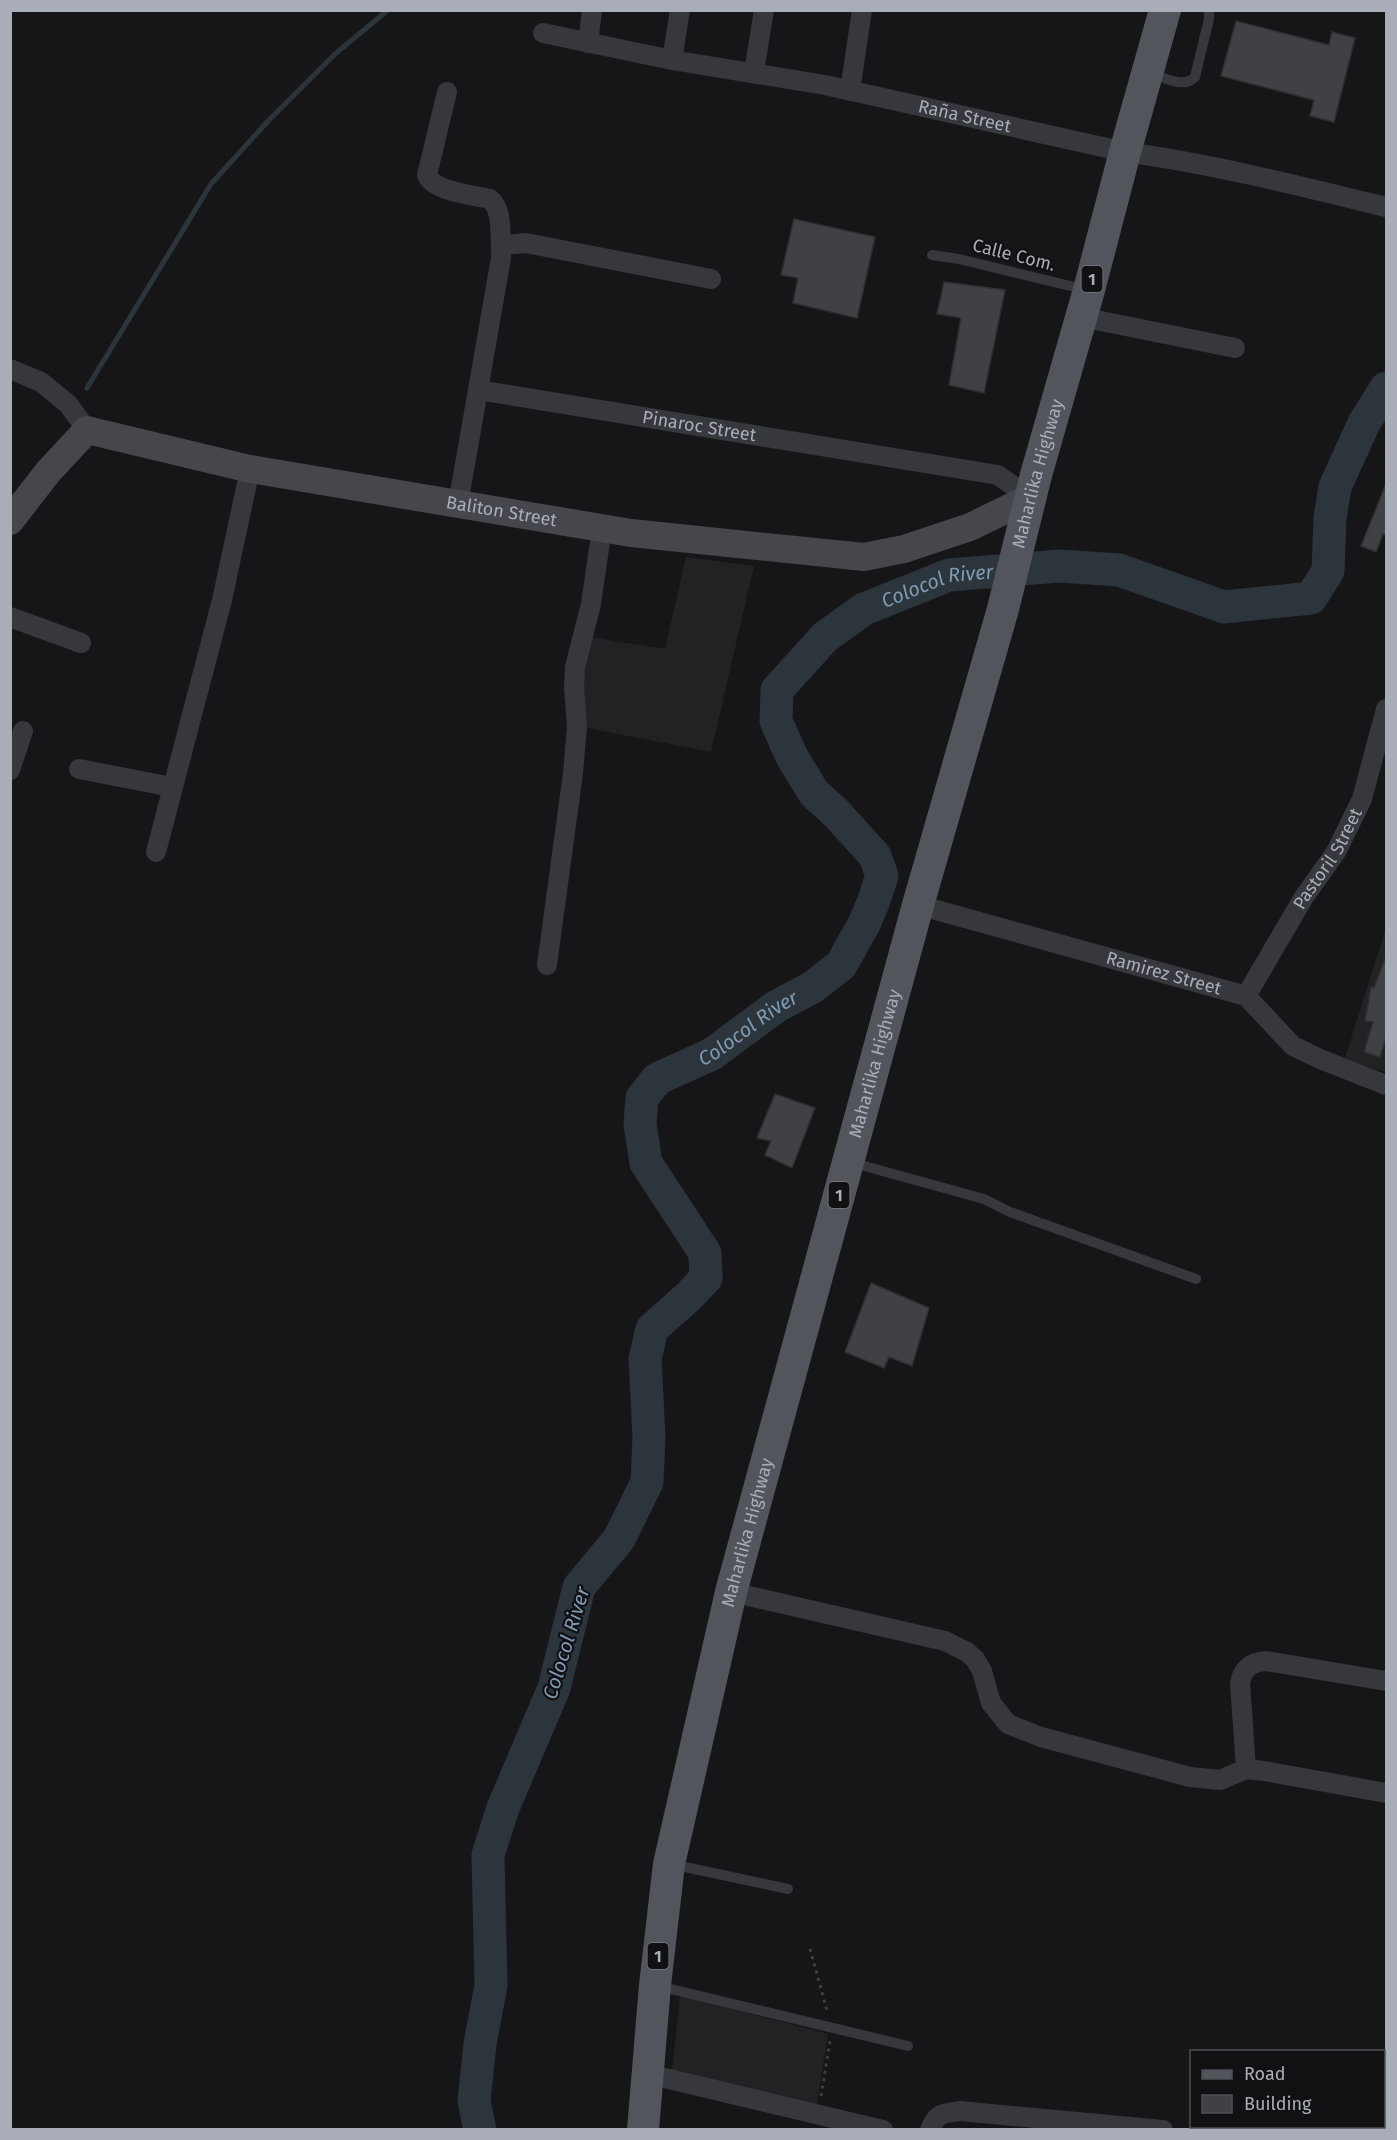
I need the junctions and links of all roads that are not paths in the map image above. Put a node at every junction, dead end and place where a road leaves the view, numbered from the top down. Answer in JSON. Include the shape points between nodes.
{"nodes":[{"id":1,"x":592,"y":10,"type":"edge"},
{"id":2,"x":680,"y":10,"type":"edge"},
{"id":3,"x":764,"y":10,"type":"edge"},
{"id":4,"x":862,"y":10,"type":"edge"},
{"id":5,"x":1165,"y":10,"type":"edge"},
{"id":6,"x":1209,"y":10,"type":"edge"},
{"id":7,"x":543,"y":33,"type":"dead end"},
{"id":8,"x":588,"y":43,"type":"junction"},
{"id":9,"x":672,"y":60,"type":"junction"},
{"id":10,"x":754,"y":72,"type":"junction"},
{"id":11,"x":1149,"y":73,"type":"junction"},
{"id":12,"x":850,"y":91,"type":"junction"},
{"id":13,"x":447,"y":92,"type":"dead end"},
{"id":14,"x":1125,"y":152,"type":"junction"},
{"id":15,"x":1386,"y":207,"type":"edge"},
{"id":16,"x":501,"y":245,"type":"junction"},
{"id":17,"x":932,"y":255,"type":"dead end"},
{"id":18,"x":711,"y":279,"type":"dead end"},
{"id":19,"x":1085,"y":304,"type":"junction"},
{"id":20,"x":1235,"y":348,"type":"dead end"},
{"id":21,"x":10,"y":369,"type":"edge"},
{"id":22,"x":478,"y":390,"type":"junction"},
{"id":23,"x":87,"y":430,"type":"junction"},
{"id":24,"x":250,"y":469,"type":"junction"},
{"id":25,"x":1030,"y":498,"type":"junction"},
{"id":26,"x":458,"y":504,"type":"junction"},
{"id":27,"x":10,"y":521,"type":"edge"},
{"id":28,"x":602,"y":528,"type":"junction"},
{"id":29,"x":10,"y":617,"type":"edge"},
{"id":30,"x":81,"y":643,"type":"dead end"},
{"id":31,"x":1386,"y":709,"type":"edge"},
{"id":32,"x":23,"y":731,"type":"dead end"},
{"id":33,"x":79,"y":769,"type":"dead end"},
{"id":34,"x":10,"y":770,"type":"edge"},
{"id":35,"x":1379,"y":770,"type":"edge"},
{"id":36,"x":172,"y":787,"type":"junction"},
{"id":37,"x":156,"y":852,"type":"dead end"},
{"id":38,"x":918,"y":905,"type":"junction"},
{"id":39,"x":547,"y":965,"type":"dead end"},
{"id":40,"x":1246,"y":996,"type":"junction"},
{"id":41,"x":1386,"y":1085,"type":"edge"},
{"id":42,"x":848,"y":1161,"type":"junction"},
{"id":43,"x":1196,"y":1279,"type":"dead end"},
{"id":44,"x":731,"y":1592,"type":"junction"},
{"id":45,"x":1386,"y":1681,"type":"edge"},
{"id":46,"x":1246,"y":1769,"type":"junction"},
{"id":47,"x":1386,"y":1793,"type":"edge"},
{"id":48,"x":669,"y":1864,"type":"junction"},
{"id":49,"x":788,"y":1889,"type":"dead end"},
{"id":50,"x":655,"y":1985,"type":"junction"},
{"id":51,"x":908,"y":2046,"type":"dead end"},
{"id":52,"x":648,"y":2074,"type":"junction"},
{"id":53,"x":643,"y":2130,"type":"edge"},
{"id":54,"x":883,"y":2130,"type":"edge"},
{"id":55,"x":930,"y":2130,"type":"edge"},
{"id":56,"x":1163,"y":2130,"type":"edge"}],
"edges":[{"from":1,"to":8,"type":"street"},
{"from":2,"to":9,"type":"street"},
{"from":3,"to":10,"type":"street"},
{"from":4,"to":12,"type":"street"},
{"from":5,"to":11,"type":"main road","name":"Maharlika Highway","number":"1"},
{"from":6,"to":11,"type":"lane","via":[[1195,77],[1182,83]]},
{"from":7,"to":8,"type":"street","name":"Raña Street"},
{"from":8,"to":9,"type":"street","name":"Raña Street"},
{"from":9,"to":10,"type":"street","name":"Raña Street"},
{"from":10,"to":12,"type":"street","name":"Raña Street"},
{"from":11,"to":14,"type":"main road","name":"Maharlika Highway","number":"1"},
{"from":12,"to":14,"type":"street","name":"Raña Street"},
{"from":13,"to":16,"type":"street","via":[[427,175],[442,188],[494,202]]},
{"from":14,"to":15,"type":"street","name":"Raña Street","via":[[1230,170]]},
{"from":14,"to":19,"type":"main road","name":"Maharlika Highway","number":"1"},
{"from":16,"to":18,"type":"street","via":[[526,243]]},
{"from":16,"to":22,"type":"street"},
{"from":17,"to":19,"type":"lane","name":"Calle Com.","via":[[959,259]]},
{"from":19,"to":20,"type":"street"},
{"from":19,"to":25,"type":"main road","name":"Maharlika Highway","number":"1"},
{"from":21,"to":23,"type":"street","via":[[41,382],[68,404]]},
{"from":22,"to":25,"type":"street","name":"Pinaroc Street","via":[[998,475]]},
{"from":22,"to":26,"type":"street"},
{"from":23,"to":24,"type":"street","name":"Baliton Street"},
{"from":23,"to":27,"type":"street"},
{"from":24,"to":26,"type":"street","name":"Baliton Street"},
{"from":24,"to":36,"type":"street","via":[[222,600]]},
{"from":25,"to":28,"type":"street","name":"Baliton Street","via":[[970,527],[904,549],[864,557]]},
{"from":25,"to":38,"type":"main road","name":"Maharlika Highway","number":"1","via":[[1003,609]]},
{"from":26,"to":28,"type":"street","name":"Baliton Street"},
{"from":28,"to":39,"type":"street","via":[[591,604],[575,667],[577,726],[573,773]]},
{"from":29,"to":30,"type":"street"},
{"from":31,"to":35,"type":"street","name":"Pastoril Street"},
{"from":32,"to":34,"type":"street"},
{"from":33,"to":36,"type":"street"},
{"from":35,"to":40,"type":"street","name":"Pastoril Street","via":[[1336,852],[1304,897]]},
{"from":36,"to":37,"type":"street"},
{"from":38,"to":40,"type":"street","name":"Ramirez Street"},
{"from":38,"to":42,"type":"main road","name":"Maharlika Highway","number":"1"},
{"from":40,"to":41,"type":"street","name":"Ramirez Street","via":[[1293,1046]]},
{"from":42,"to":43,"type":"lane","via":[[984,1199]]},
{"from":42,"to":44,"type":"main road","name":"Maharlika Highway","number":"1"},
{"from":44,"to":46,"type":"street","via":[[945,1641],[975,1659],[998,1714],[1008,1724],[1041,1737],[1190,1777],[1220,1780]]},
{"from":44,"to":48,"type":"main road","name":"Maharlika Highway","number":"1"},
{"from":45,"to":46,"type":"street","via":[[1266,1661],[1248,1666],[1240,1683]]},
{"from":46,"to":47,"type":"street"},
{"from":48,"to":49,"type":"lane"},
{"from":48,"to":50,"type":"main road","name":"Maharlika Highway","number":"1"},
{"from":50,"to":51,"type":"lane"},
{"from":50,"to":52,"type":"main road","name":"Maharlika Highway","number":"1"},
{"from":52,"to":53,"type":"main road","name":"Maharlika Highway","number":"1"},
{"from":52,"to":54,"type":"street"},
{"from":55,"to":56,"type":"street","via":[[934,2120],[944,2114],[960,2112]]}]}
